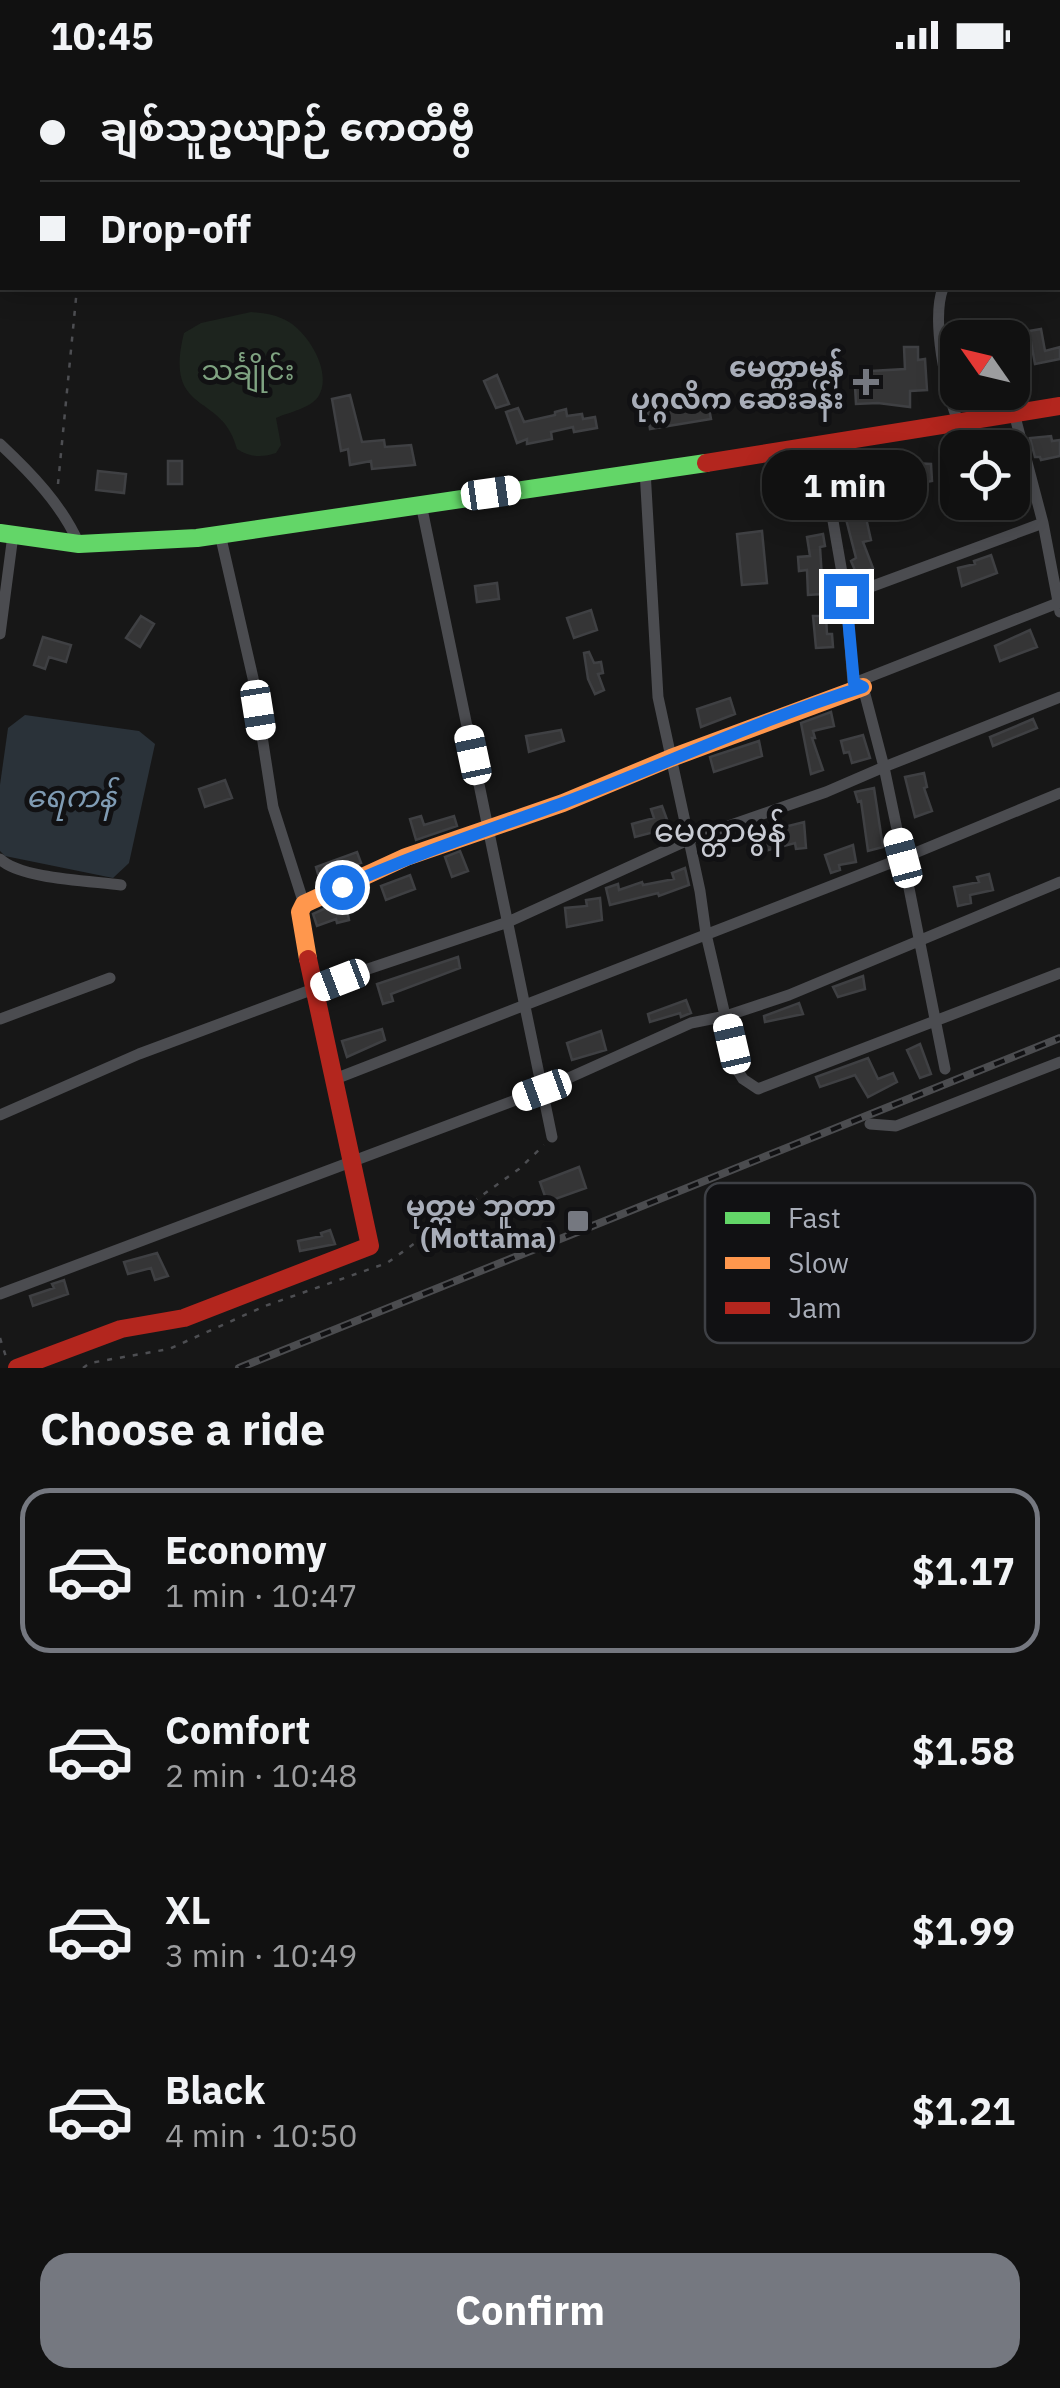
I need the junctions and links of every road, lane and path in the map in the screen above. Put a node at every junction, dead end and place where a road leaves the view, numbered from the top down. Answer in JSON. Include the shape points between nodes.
{"nodes":[{"id":1,"x":77,"y":290,"type":"edge"},
{"id":2,"x":942,"y":290,"type":"edge"},
{"id":3,"x":1060,"y":406,"type":"edge"},
{"id":4,"x":1014,"y":412,"type":"junction"},
{"id":5,"x":958,"y":422,"type":"junction"},
{"id":6,"x":0,"y":444,"type":"edge"},
{"id":7,"x":820,"y":446,"type":"junction"},
{"id":8,"x":645,"y":470,"type":"junction"},
{"id":9,"x":420,"y":503,"type":"junction"},
{"id":10,"x":56,"y":506,"type":"junction"},
{"id":11,"x":1043,"y":523,"type":"junction"},
{"id":12,"x":7,"y":534,"type":"edge"},
{"id":13,"x":220,"y":534,"type":"junction"},
{"id":14,"x":79,"y":544,"type":"junction"},
{"id":15,"x":846,"y":596,"type":"junction"},
{"id":16,"x":1059,"y":606,"type":"edge"},
{"id":17,"x":0,"y":634,"type":"edge"},
{"id":18,"x":858,"y":685,"type":"junction"},
{"id":19,"x":1060,"y":697,"type":"edge"},
{"id":20,"x":671,"y":758,"type":"junction"},
{"id":21,"x":884,"y":767,"type":"junction"},
{"id":22,"x":1060,"y":793,"type":"edge"},
{"id":23,"x":488,"y":827,"type":"junction"},
{"id":24,"x":688,"y":840,"type":"junction"},
{"id":25,"x":903,"y":858,"type":"junction"},
{"id":26,"x":0,"y":860,"type":"edge"},
{"id":27,"x":1060,"y":882,"type":"edge"},
{"id":28,"x":121,"y":884,"type":"dead end"},
{"id":29,"x":304,"y":904,"type":"junction"},
{"id":30,"x":508,"y":922,"type":"junction"},
{"id":31,"x":706,"y":934,"type":"junction"},
{"id":32,"x":918,"y":939,"type":"junction"},
{"id":33,"x":1060,"y":973,"type":"edge"},
{"id":34,"x":110,"y":978,"type":"dead end"},
{"id":35,"x":316,"y":989,"type":"junction"},
{"id":36,"x":525,"y":1007,"type":"junction"},
{"id":37,"x":726,"y":1016,"type":"junction"},
{"id":38,"x":0,"y":1019,"type":"edge"},
{"id":39,"x":935,"y":1022,"type":"junction"},
{"id":40,"x":1060,"y":1062,"type":"edge"},
{"id":41,"x":945,"y":1069,"type":"dead end"},
{"id":42,"x":335,"y":1078,"type":"junction"},
{"id":43,"x":542,"y":1090,"type":"junction"},
{"id":44,"x":0,"y":1115,"type":"edge"},
{"id":45,"x":870,"y":1124,"type":"dead end"},
{"id":46,"x":552,"y":1137,"type":"dead end"},
{"id":47,"x":351,"y":1160,"type":"junction"},
{"id":48,"x":0,"y":1294,"type":"edge"},
{"id":49,"x":0,"y":1338,"type":"edge"},
{"id":50,"x":13,"y":1368,"type":"edge"}],
"edges":[{"from":1,"to":10,"type":"path"},
{"from":2,"to":5,"type":"street","via":[[944,372]]},
{"from":3,"to":4,"type":"main road"},
{"from":4,"to":5,"type":"main road"},
{"from":4,"to":11,"type":"street"},
{"from":5,"to":7,"type":"main road"},
{"from":6,"to":10,"type":"street"},
{"from":7,"to":8,"type":"main road"},
{"from":7,"to":15,"type":"street"},
{"from":8,"to":9,"type":"main road"},
{"from":8,"to":20,"type":"street","via":[[658,697]]},
{"from":9,"to":13,"type":"main road"},
{"from":9,"to":23,"type":"street"},
{"from":10,"to":14,"type":"street"},
{"from":11,"to":15,"type":"street"},
{"from":11,"to":16,"type":"street"},
{"from":12,"to":14,"type":"main road"},
{"from":12,"to":17,"type":"street"},
{"from":13,"to":14,"type":"main road"},
{"from":13,"to":29,"type":"street","via":[[273,807]]},
{"from":15,"to":18,"type":"street"},
{"from":16,"to":18,"type":"street"},
{"from":18,"to":20,"type":"main road"},
{"from":18,"to":21,"type":"street"},
{"from":19,"to":21,"type":"street"},
{"from":20,"to":23,"type":"main road"},
{"from":20,"to":24,"type":"street"},
{"from":21,"to":24,"type":"street"},
{"from":21,"to":25,"type":"street"},
{"from":22,"to":25,"type":"street"},
{"from":23,"to":29,"type":"main road"},
{"from":23,"to":30,"type":"street"},
{"from":24,"to":30,"type":"street"},
{"from":24,"to":31,"type":"street"},
{"from":25,"to":31,"type":"street"},
{"from":25,"to":32,"type":"street"},
{"from":26,"to":28,"type":"street","via":[[36,874]]},
{"from":27,"to":32,"type":"street"},
{"from":29,"to":35,"type":"main road","via":[[300,912]]},
{"from":30,"to":35,"type":"street"},
{"from":30,"to":36,"type":"street"},
{"from":31,"to":36,"type":"street"},
{"from":31,"to":37,"type":"street"},
{"from":32,"to":37,"type":"street"},
{"from":32,"to":39,"type":"street"},
{"from":33,"to":39,"type":"street"},
{"from":34,"to":38,"type":"street"},
{"from":35,"to":42,"type":"main road"},
{"from":35,"to":44,"type":"street","via":[[139,1054]]},
{"from":36,"to":42,"type":"street"},
{"from":36,"to":43,"type":"street"},
{"from":37,"to":39,"type":"street","via":[[738,1071],[758,1088]]},
{"from":37,"to":43,"type":"street","via":[[691,1023]]},
{"from":39,"to":41,"type":"street"},
{"from":40,"to":45,"type":"street","via":[[896,1126]]},
{"from":42,"to":47,"type":"main road"},
{"from":43,"to":46,"type":"street"},
{"from":43,"to":47,"type":"street"},
{"from":47,"to":48,"type":"street"},
{"from":47,"to":50,"type":"main road","via":[[370,1246],[184,1318],[122,1329]]},
{"from":49,"to":50,"type":"path"}]}
